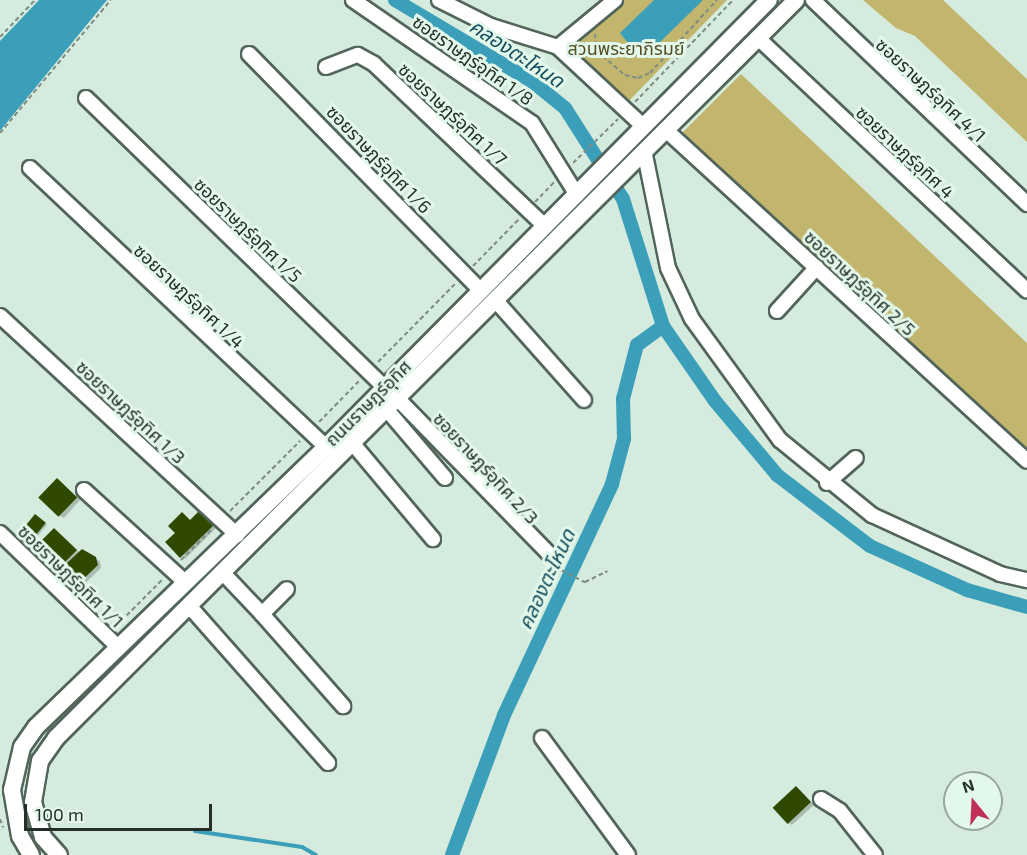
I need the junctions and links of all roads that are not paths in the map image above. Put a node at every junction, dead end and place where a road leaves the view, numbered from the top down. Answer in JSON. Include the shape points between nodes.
{"nodes":[{"id":1,"x":353,"y":0,"type":"edge"},
{"id":2,"x":439,"y":0,"type":"edge"},
{"id":3,"x":769,"y":0,"type":"edge"},
{"id":4,"x":796,"y":0,"type":"edge"},
{"id":5,"x":813,"y":0,"type":"edge"},
{"id":6,"x":605,"y":3,"type":"edge"},
{"id":7,"x":758,"y":38,"type":"junction"},
{"id":8,"x":558,"y":47,"type":"junction"},
{"id":9,"x":249,"y":54,"type":"dead end"},
{"id":10,"x":326,"y":67,"type":"dead end"},
{"id":11,"x":86,"y":98,"type":"dead end"},
{"id":12,"x":644,"y":127,"type":"junction"},
{"id":13,"x":667,"y":131,"type":"junction"},
{"id":14,"x":641,"y":159,"type":"junction"},
{"id":15,"x":30,"y":168,"type":"dead end"},
{"id":16,"x":583,"y":188,"type":"junction"},
{"id":17,"x":1027,"y":204,"type":"edge"},
{"id":18,"x":545,"y":226,"type":"junction"},
{"id":19,"x":817,"y":267,"type":"junction"},
{"id":20,"x":481,"y":291,"type":"junction"},
{"id":21,"x":1027,"y":291,"type":"edge"},
{"id":22,"x":497,"y":302,"type":"junction"},
{"id":23,"x":777,"y":311,"type":"dead end"},
{"id":24,"x":0,"y":316,"type":"edge"},
{"id":25,"x":385,"y":388,"type":"junction"},
{"id":26,"x":584,"y":400,"type":"dead end"},
{"id":27,"x":393,"y":406,"type":"junction"},
{"id":28,"x":354,"y":445,"type":"junction"},
{"id":29,"x":326,"y":447,"type":"junction"},
{"id":30,"x":856,"y":458,"type":"dead end"},
{"id":31,"x":1027,"y":461,"type":"edge"},
{"id":32,"x":445,"y":478,"type":"dead end"},
{"id":33,"x":826,"y":483,"type":"junction"},
{"id":34,"x":84,"y":490,"type":"dead end"},
{"id":35,"x":0,"y":533,"type":"edge"},
{"id":36,"x":237,"y":535,"type":"junction"},
{"id":37,"x":433,"y":539,"type":"dead end"},
{"id":38,"x":553,"y":562,"type":"road end"},
{"id":39,"x":224,"y":574,"type":"junction"},
{"id":40,"x":1027,"y":580,"type":"edge"},
{"id":41,"x":185,"y":582,"type":"junction"},
{"id":42,"x":287,"y":590,"type":"dead end"},
{"id":43,"x":191,"y":608,"type":"junction"},
{"id":44,"x":262,"y":614,"type":"junction"},
{"id":45,"x":112,"y":641,"type":"junction"},
{"id":46,"x":344,"y":706,"type":"dead end"},
{"id":47,"x":542,"y":738,"type":"dead end"},
{"id":48,"x":328,"y":763,"type":"dead end"},
{"id":49,"x":821,"y":799,"type":"dead end"},
{"id":50,"x":31,"y":855,"type":"edge"},
{"id":51,"x":59,"y":855,"type":"edge"},
{"id":52,"x":628,"y":855,"type":"edge"},
{"id":53,"x":875,"y":855,"type":"edge"}],
"edges":[{"from":1,"to":16,"type":"street","name":"ซอยราษฎร์อุทิศ 1/8","via":[[521,114],[564,172]]},
{"from":2,"to":8,"type":"street","via":[[491,26]]},
{"from":3,"to":12,"type":"main road","name":"ถนนราษฎร์อุทิศ"},
{"from":4,"to":7,"type":"main road","name":"ถนนราษฎร์อุทิศ"},
{"from":5,"to":17,"type":"street","name":"ซอยราษฎร์อุทิศ 4/1"},
{"from":6,"to":8,"type":"street"},
{"from":7,"to":13,"type":"main road","name":"ถนนราษฎร์อุทิศ"},
{"from":7,"to":21,"type":"street","name":"ซอยราษฎร์อุทิศ 4"},
{"from":8,"to":12,"type":"street"},
{"from":9,"to":20,"type":"street","name":"ซอยราษฎร์อุทิศ 1/6"},
{"from":10,"to":18,"type":"street","name":"ซอยราษฎร์อุทิศ 1/7","via":[[358,55],[374,64]]},
{"from":11,"to":25,"type":"street","name":"ซอยราษฎร์อุทิศ 1/5"},
{"from":12,"to":16,"type":"main road","name":"ถนนราษฎร์อุทิศ"},
{"from":13,"to":14,"type":"main road","name":"ถนนราษฎร์อุทิศ"},
{"from":13,"to":19,"type":"street","name":"ซอยราษฎร์อุทิศ 2/5"},
{"from":14,"to":22,"type":"main road","name":"ถนนราษฎร์อุทิศ"},
{"from":14,"to":33,"type":"street","via":[[668,268],[692,319],[780,440]]},
{"from":15,"to":29,"type":"street","name":"ซอยราษฎร์อุทิศ 1/4"},
{"from":16,"to":18,"type":"main road","name":"ถนนราษฎร์อุทิศ"},
{"from":18,"to":20,"type":"main road","name":"ถนนราษฎร์อุทิศ"},
{"from":19,"to":23,"type":"street"},
{"from":19,"to":31,"type":"street","name":"ซอยราษฎร์อุทิศ 2/5"},
{"from":20,"to":25,"type":"main road","name":"ถนนราษฎร์อุทิศ"},
{"from":22,"to":26,"type":"street"},
{"from":22,"to":27,"type":"main road","name":"ถนนราษฎร์อุทิศ"},
{"from":24,"to":36,"type":"street","name":"ซอยราษฎร์อุทิศ 1/3"},
{"from":25,"to":29,"type":"main road","name":"ถนนราษฎร์อุทิศ"},
{"from":27,"to":28,"type":"main road","name":"ถนนราษฎร์อุทิศ"},
{"from":27,"to":32,"type":"street"},
{"from":27,"to":38,"type":"street","name":"ซอยราษฎร์อุทิศ 2/3"},
{"from":28,"to":37,"type":"street"},
{"from":28,"to":39,"type":"main road","name":"ถนนราษฎร์อุทิศ"},
{"from":29,"to":36,"type":"main road","name":"ถนนราษฎร์อุทิศ"},
{"from":30,"to":33,"type":"street"},
{"from":33,"to":40,"type":"street","via":[[920,540]]},
{"from":34,"to":41,"type":"street"},
{"from":35,"to":45,"type":"street","name":"ซอยราษฎร์อุทิศ 1/1"},
{"from":36,"to":41,"type":"main road","name":"ถนนราษฎร์อุทิศ"},
{"from":39,"to":43,"type":"main road","name":"ถนนราษฎร์อุทิศ"},
{"from":39,"to":44,"type":"street"},
{"from":41,"to":45,"type":"main road","name":"ถนนราษฎร์อุทิศ"},
{"from":42,"to":44,"type":"street"},
{"from":43,"to":48,"type":"street"},
{"from":43,"to":51,"type":"main road","name":"ถนนราษฎร์อุทิศ","via":[[85,708],[40,762],[33,802],[36,820]]},
{"from":44,"to":46,"type":"street"},
{"from":45,"to":50,"type":"main road","name":"ถนนราษฎร์อุทิศ","via":[[22,747],[12,790],[20,836]]},
{"from":47,"to":52,"type":"street"},
{"from":49,"to":53,"type":"street","via":[[840,811]]}]}
